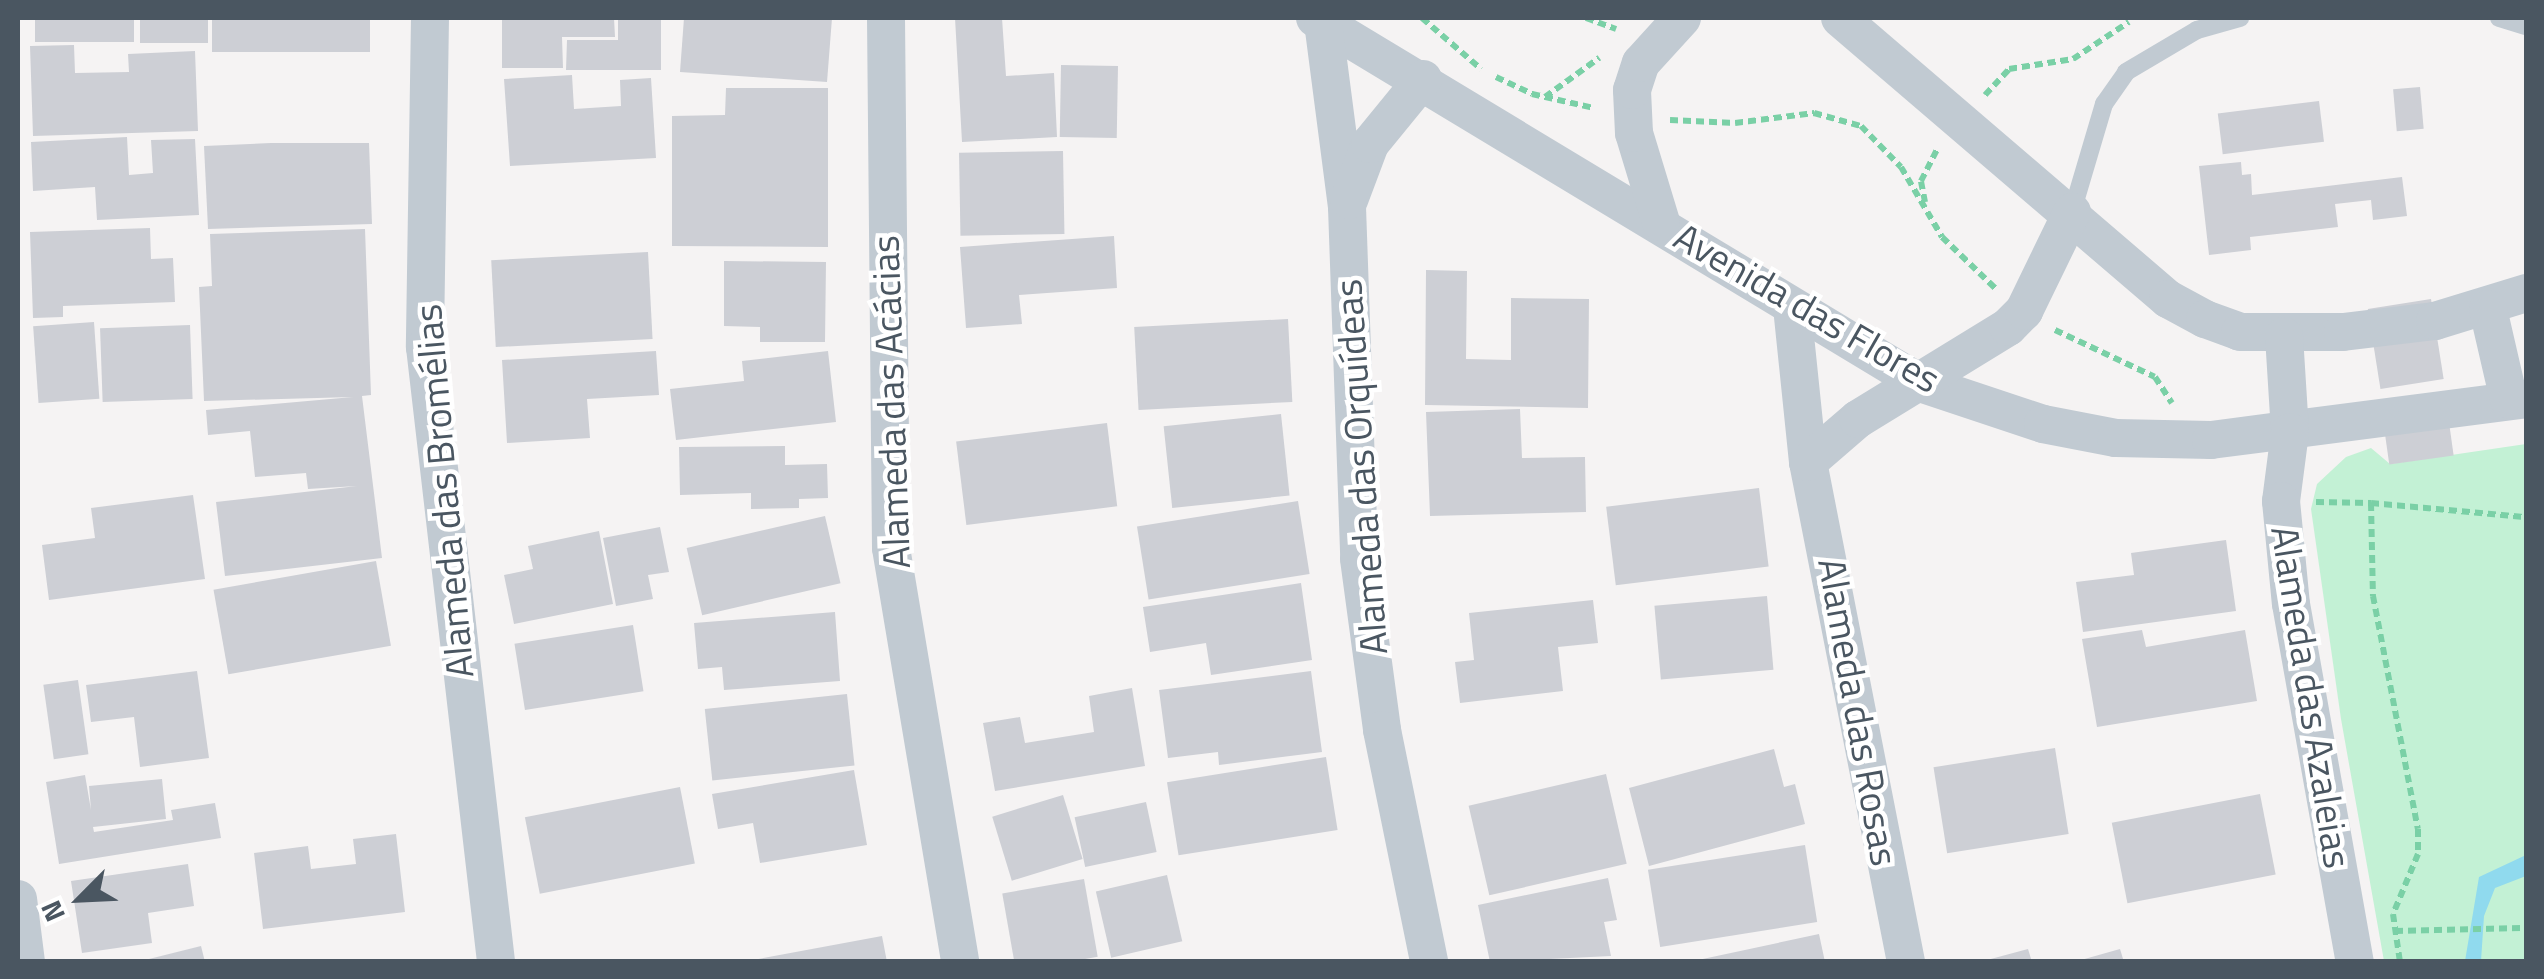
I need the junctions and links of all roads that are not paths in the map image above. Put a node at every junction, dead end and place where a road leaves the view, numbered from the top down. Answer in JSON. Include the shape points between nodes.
{"nodes":[{"id":1,"x":430,"y":18,"type":"edge"},
{"id":2,"x":886,"y":18,"type":"edge"},
{"id":3,"x":1682,"y":18,"type":"edge"},
{"id":4,"x":1841,"y":18,"type":"edge"},
{"id":5,"x":2240,"y":18,"type":"edge"},
{"id":6,"x":2499,"y":18,"type":"edge"},
{"id":7,"x":1319,"y":20,"type":"edge"},
{"id":8,"x":2526,"y":26,"type":"edge"},
{"id":9,"x":1423,"y":79,"type":"junction"},
{"id":10,"x":1346,"y":207,"type":"junction"},
{"id":11,"x":2072,"y":212,"type":"junction"},
{"id":12,"x":1661,"y":222,"type":"junction"},
{"id":13,"x":2526,"y":293,"type":"edge"},
{"id":14,"x":1792,"y":307,"type":"junction"},
{"id":15,"x":2488,"y":309,"type":"junction"},
{"id":16,"x":2284,"y":336,"type":"junction"},
{"id":17,"x":1920,"y":382,"type":"junction"},
{"id":18,"x":2518,"y":399,"type":"edge"},
{"id":19,"x":2290,"y":432,"type":"junction"},
{"id":20,"x":1808,"y":462,"type":"junction"},
{"id":21,"x":18,"y":899,"type":"edge"},
{"id":22,"x":26,"y":962,"type":"edge"},
{"id":23,"x":496,"y":962,"type":"edge"},
{"id":24,"x":960,"y":962,"type":"edge"},
{"id":25,"x":1430,"y":962,"type":"edge"},
{"id":26,"x":1906,"y":962,"type":"edge"},
{"id":27,"x":2354,"y":962,"type":"edge"}],
"edges":[{"from":1,"to":23,"type":"street","name":"Alameda das Bromélias","via":[[425,347]]},
{"from":2,"to":24,"type":"street","name":"Alameda das Acácias","via":[[891,548]]},
{"from":3,"to":12,"type":"street","via":[[1641,63],[1632,113]]},
{"from":4,"to":11,"type":"street"},
{"from":5,"to":11,"type":"lane","via":[[2198,30],[2126,72],[2104,104]]},
{"from":6,"to":8,"type":"lane"},
{"from":7,"to":9,"type":"street","name":"Avenida das Flores"},
{"from":7,"to":10,"type":"street","name":"Alameda das Orquídeas"},
{"from":9,"to":10,"type":"street","name":"Alameda das Orquídeas","via":[[1370,144]]},
{"from":9,"to":12,"type":"street","name":"Avenida das Flores"},
{"from":10,"to":25,"type":"street","name":"Alameda das Orquídeas","via":[[1359,559],[1382,730]]},
{"from":11,"to":16,"type":"street","via":[[2168,298],[2240,332]]},
{"from":11,"to":17,"type":"street","via":[[2024,311],[1989,344]]},
{"from":12,"to":14,"type":"street","name":"Avenida das Flores"},
{"from":13,"to":15,"type":"street"},
{"from":14,"to":17,"type":"street","name":"Avenida das Flores"},
{"from":14,"to":20,"type":"street","name":"Alameda das Rosas"},
{"from":15,"to":16,"type":"street","via":[[2408,326]]},
{"from":15,"to":18,"type":"street"},
{"from":16,"to":19,"type":"street","name":"Alameda das Azaleias"},
{"from":17,"to":19,"type":"street","name":"Avenida das Flores","via":[[2042,424],[2116,438]]},
{"from":17,"to":20,"type":"street","via":[[1858,419]]},
{"from":18,"to":19,"type":"street","name":"Avenida das Flores"},
{"from":19,"to":27,"type":"street","name":"Alameda das Azaleias","via":[[2281,502],[2299,663]]},
{"from":20,"to":26,"type":"street","name":"Alameda das Rosas"},
{"from":21,"to":22,"type":"street"}]}
